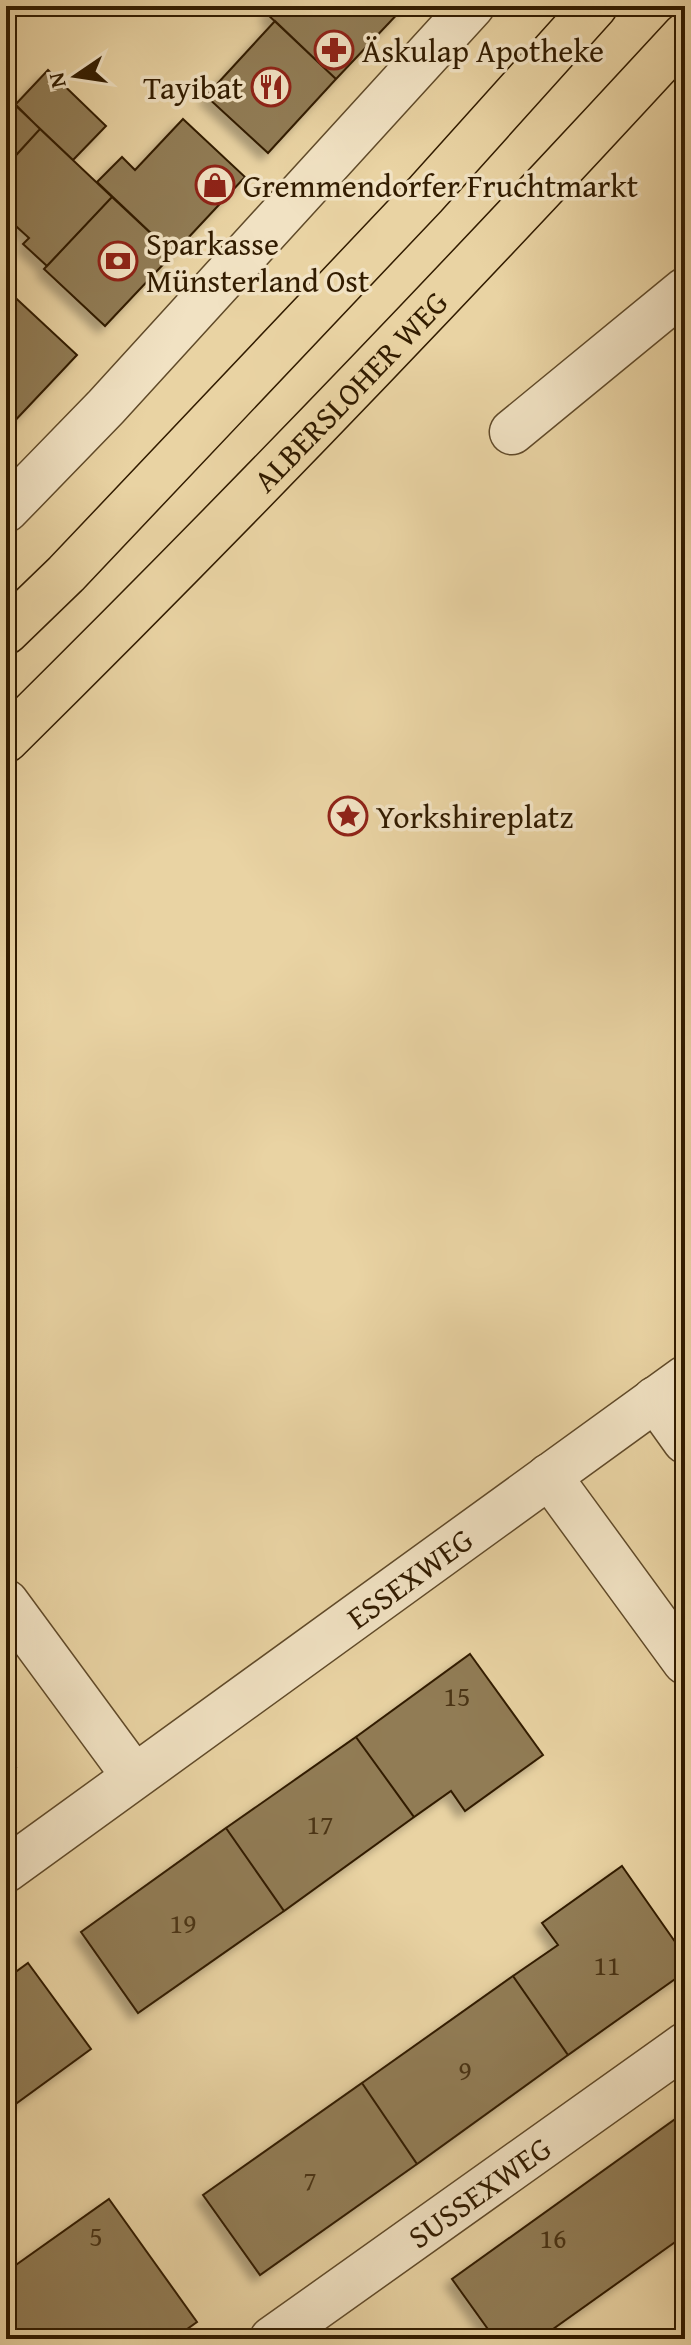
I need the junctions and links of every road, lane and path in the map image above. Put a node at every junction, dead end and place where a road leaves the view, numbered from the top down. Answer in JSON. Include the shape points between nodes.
{"nodes":[{"id":1,"x":472,"y":6,"type":"edge"},
{"id":2,"x":595,"y":6,"type":"edge"},
{"id":3,"x":685,"y":35,"type":"edge"},
{"id":4,"x":685,"y":290,"type":"edge"},
{"id":5,"x":512,"y":432,"type":"dead end"},
{"id":6,"x":6,"y":510,"type":"edge"},
{"id":7,"x":6,"y":632,"type":"edge"},
{"id":8,"x":6,"y":740,"type":"edge"},
{"id":9,"x":670,"y":1389,"type":"edge"},
{"id":10,"x":685,"y":1441,"type":"edge"},
{"id":11,"x":549,"y":1476,"type":"junction"},
{"id":12,"x":6,"y":1602,"type":"edge"},
{"id":13,"x":685,"y":1662,"type":"edge"},
{"id":14,"x":134,"y":1776,"type":"junction"},
{"id":15,"x":6,"y":1870,"type":"edge"},
{"id":16,"x":685,"y":2045,"type":"edge"},
{"id":17,"x":272,"y":2339,"type":"edge"}],
"edges":[{"from":1,"to":6,"type":"street"},
{"from":2,"to":7,"type":"main road","via":[[425,195]]},
{"from":3,"to":8,"type":"main road","name":"ALBERSLOHER WEG","via":[[483,253]]},
{"from":4,"to":5,"type":"street"},
{"from":9,"to":10,"type":"street"},
{"from":9,"to":11,"type":"street","name":"ESSEXWEG"},
{"from":11,"to":13,"type":"street"},
{"from":11,"to":14,"type":"street","name":"ESSEXWEG"},
{"from":12,"to":14,"type":"street"},
{"from":14,"to":15,"type":"street","name":"ESSEXWEG"},
{"from":16,"to":17,"type":"street","name":"SUSSEXWEG"}]}
